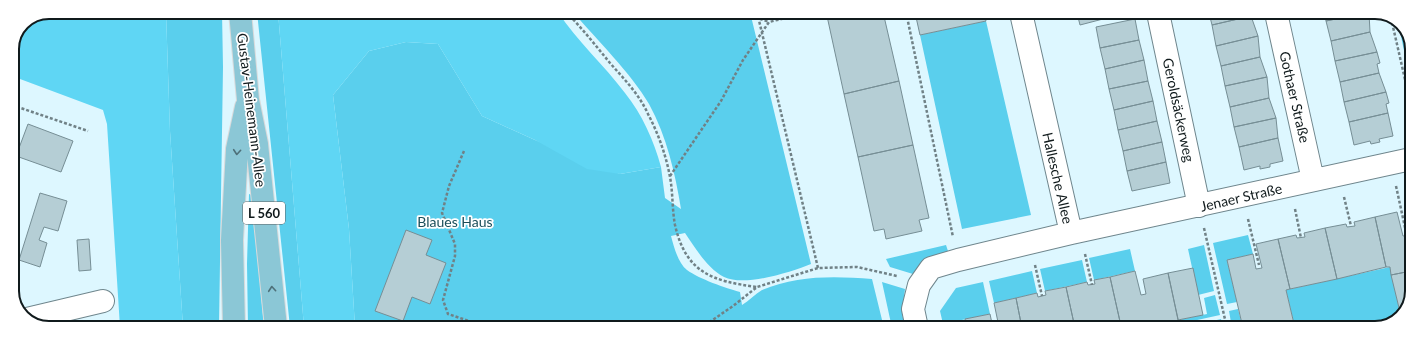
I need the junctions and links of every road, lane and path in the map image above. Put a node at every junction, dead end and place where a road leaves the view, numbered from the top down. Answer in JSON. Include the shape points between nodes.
{"nodes":[{"id":1,"x":241,"y":19,"type":"edge"},
{"id":2,"x":572,"y":19,"type":"edge"},
{"id":3,"x":759,"y":19,"type":"edge"},
{"id":4,"x":762,"y":19,"type":"edge"},
{"id":5,"x":781,"y":19,"type":"edge"},
{"id":6,"x":907,"y":19,"type":"edge"},
{"id":7,"x":1023,"y":19,"type":"edge"},
{"id":8,"x":1159,"y":19,"type":"edge"},
{"id":9,"x":1277,"y":19,"type":"edge"},
{"id":10,"x":769,"y":22,"type":"junction"},
{"id":11,"x":1392,"y":24,"type":"edge"},
{"id":12,"x":762,"y":31,"type":"junction"},
{"id":13,"x":1405,"y":79,"type":"edge"},
{"id":14,"x":248,"y":100,"type":"junction"},
{"id":15,"x":19,"y":107,"type":"edge"},
{"id":16,"x":88,"y":132,"type":"dead end"},
{"id":17,"x":464,"y":151,"type":"dead end"},
{"id":18,"x":1405,"y":161,"type":"edge"},
{"id":19,"x":1391,"y":164,"type":"junction"},
{"id":20,"x":1339,"y":175,"type":"junction"},
{"id":21,"x":670,"y":176,"type":"junction"},
{"id":22,"x":1313,"y":180,"type":"junction"},
{"id":23,"x":1289,"y":186,"type":"junction"},
{"id":24,"x":1243,"y":196,"type":"junction"},
{"id":25,"x":1199,"y":206,"type":"junction"},
{"id":26,"x":1351,"y":226,"type":"dead end"},
{"id":27,"x":1405,"y":227,"type":"edge"},
{"id":28,"x":1075,"y":233,"type":"junction"},
{"id":29,"x":1301,"y":238,"type":"dead end"},
{"id":30,"x":1030,"y":243,"type":"junction"},
{"id":31,"x":958,"y":260,"type":"junction"},
{"id":32,"x":1259,"y":265,"type":"dead end"},
{"id":33,"x":818,"y":268,"type":"junction"},
{"id":34,"x":919,"y":284,"type":"junction"},
{"id":35,"x":1092,"y":285,"type":"dead end"},
{"id":36,"x":757,"y":287,"type":"junction"},
{"id":37,"x":1042,"y":296,"type":"dead end"},
{"id":38,"x":103,"y":301,"type":"dead end"},
{"id":39,"x":34,"y":317,"type":"edge"},
{"id":40,"x":234,"y":321,"type":"edge"},
{"id":41,"x":275,"y":321,"type":"edge"},
{"id":42,"x":468,"y":321,"type":"edge"},
{"id":43,"x":711,"y":321,"type":"edge"},
{"id":44,"x":916,"y":321,"type":"edge"},
{"id":45,"x":1225,"y":321,"type":"edge"}],
"edges":[{"from":1,"to":14,"type":"main road","name":"Gustav-Heinemann-Allee","number":"L 560"},
{"from":2,"to":21,"type":"path","via":[[634,90],[648,113]]},
{"from":3,"to":12,"type":"path"},
{"from":4,"to":10,"type":"path"},
{"from":5,"to":10,"type":"path"},
{"from":6,"to":31,"type":"path"},
{"from":7,"to":28,"type":"street","name":"Hallesche Allee"},
{"from":8,"to":25,"type":"street","name":"Geroldsäckerweg"},
{"from":9,"to":22,"type":"street","name":"Gothaer Straße"},
{"from":10,"to":12,"type":"path"},
{"from":11,"to":13,"type":"path"},
{"from":12,"to":21,"type":"path","via":[[721,101]]},
{"from":12,"to":33,"type":"path"},
{"from":14,"to":40,"type":"main road","number":"L 560","one_way":true,"via":[[237,149],[232,240]]},
{"from":41,"to":14,"type":"main road","name":"Gustav-Heinemann-Allee","number":"L 560","one_way":true,"via":[[257,144]]},
{"from":15,"to":16,"type":"path"},
{"from":17,"to":42,"type":"path","via":[[449,186],[442,213],[455,244],[455,256],[443,300],[448,314]]},
{"from":18,"to":19,"type":"street","name":"Jenaer Straße"},
{"from":19,"to":20,"type":"street","name":"Jenaer Straße"},
{"from":19,"to":27,"type":"path"},
{"from":20,"to":22,"type":"street","name":"Jenaer Straße"},
{"from":20,"to":26,"type":"path"},
{"from":21,"to":36,"type":"path","via":[[675,224],[681,244],[690,260],[707,275],[729,284]]},
{"from":22,"to":23,"type":"street","name":"Jenaer Straße"},
{"from":23,"to":24,"type":"street","name":"Jenaer Straße"},
{"from":23,"to":29,"type":"path"},
{"from":24,"to":25,"type":"street","name":"Jenaer Straße"},
{"from":24,"to":32,"type":"path"},
{"from":25,"to":28,"type":"street","name":"Jenaer Straße"},
{"from":25,"to":45,"type":"path"},
{"from":28,"to":30,"type":"street","name":"Hallesche Allee"},
{"from":28,"to":35,"type":"path"},
{"from":30,"to":31,"type":"street","name":"Hallesche Allee"},
{"from":30,"to":37,"type":"path"},
{"from":31,"to":34,"type":"street","name":"Hallesche Allee","via":[[931,268]]},
{"from":33,"to":34,"type":"path","via":[[863,268],[890,273]]},
{"from":33,"to":36,"type":"path"},
{"from":34,"to":44,"type":"street","name":"Hallesche Allee","via":[[913,309]]},
{"from":36,"to":43,"type":"path"},
{"from":38,"to":39,"type":"street"}]}
